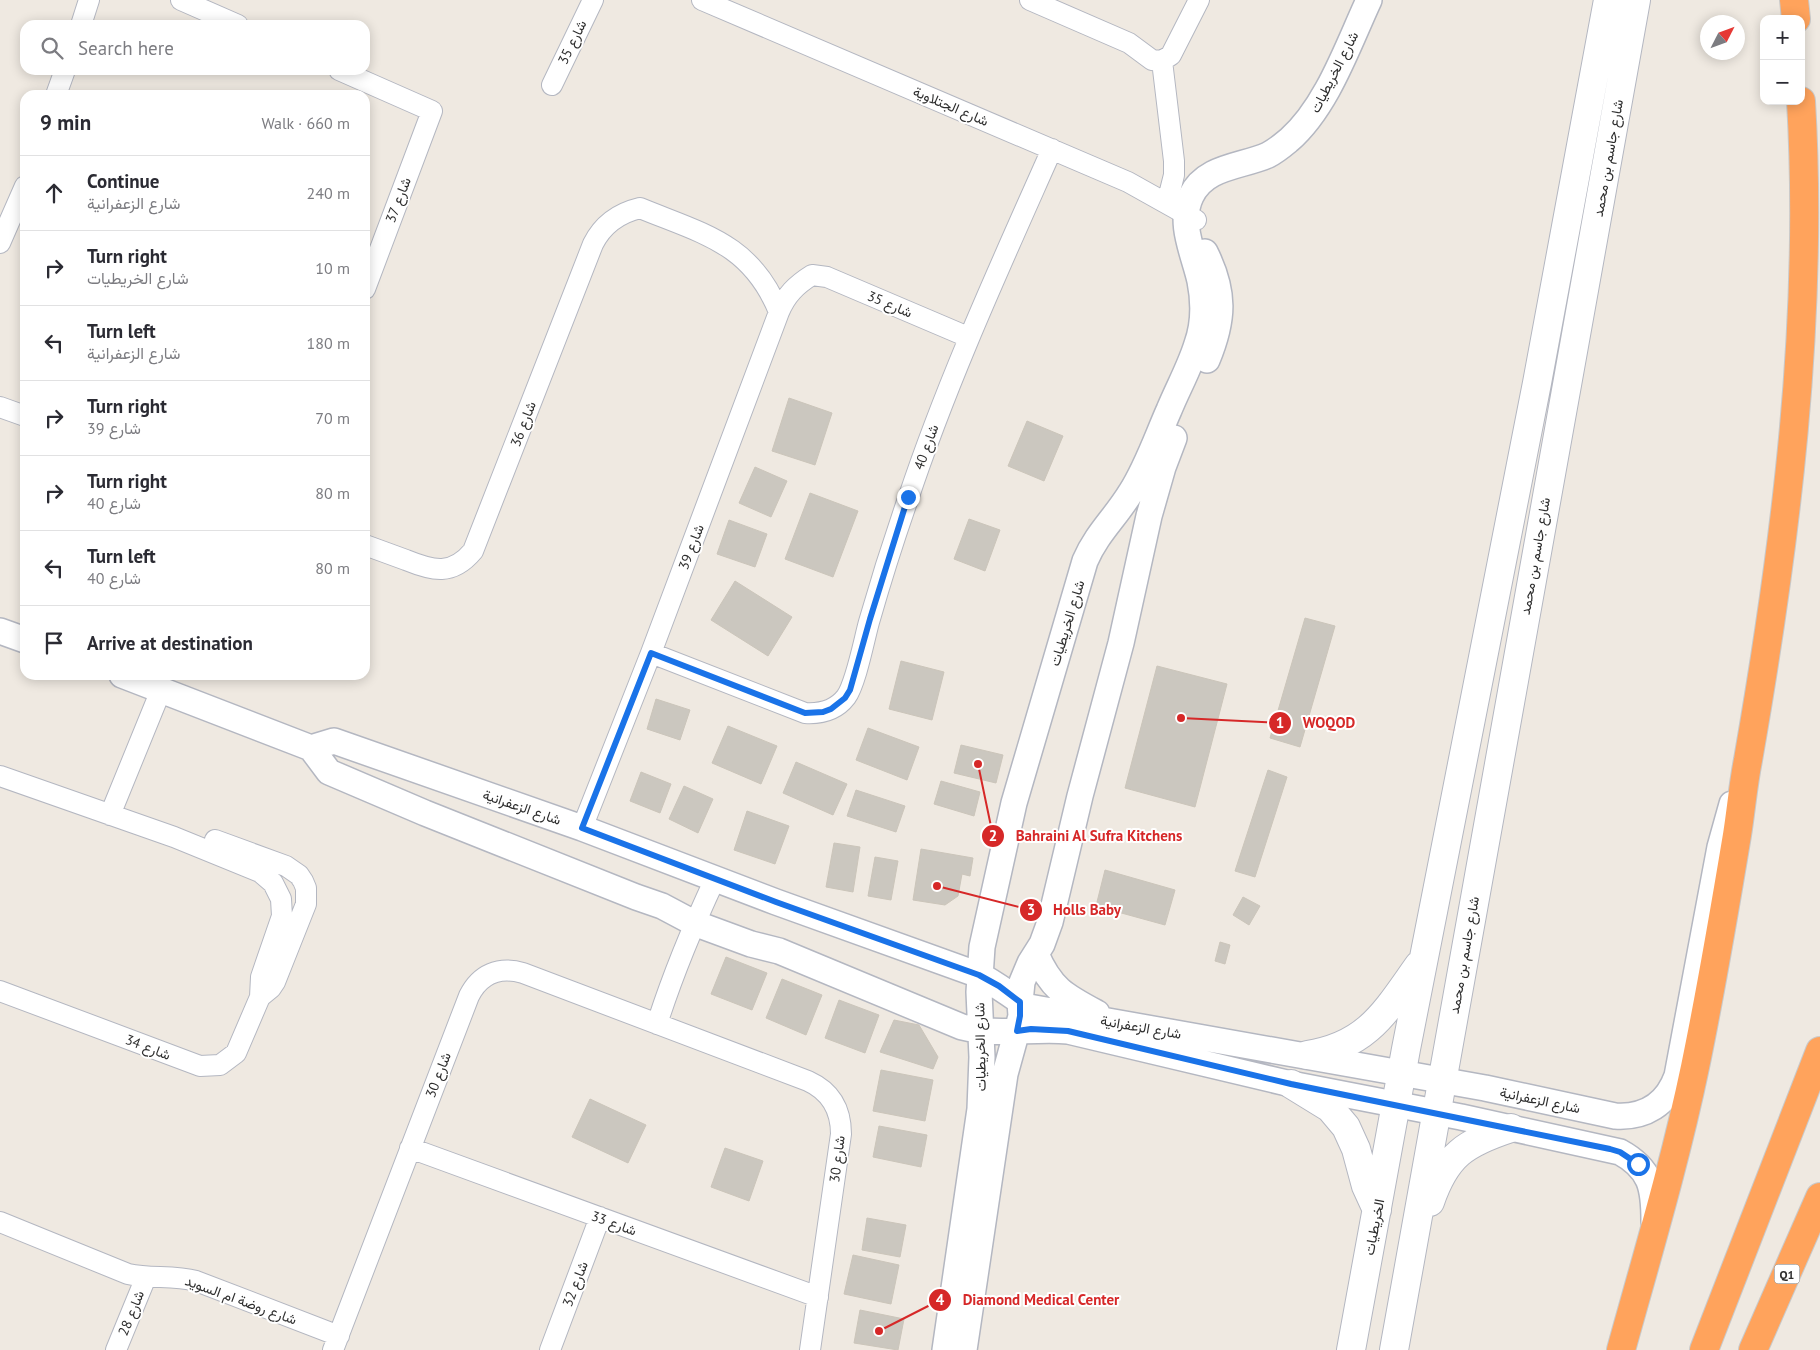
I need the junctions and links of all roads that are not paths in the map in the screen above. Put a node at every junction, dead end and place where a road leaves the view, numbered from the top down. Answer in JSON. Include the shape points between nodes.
{"nodes":[{"id":1,"x":89,"y":0,"type":"edge"},
{"id":2,"x":181,"y":0,"type":"edge"},
{"id":3,"x":592,"y":0,"type":"edge"},
{"id":4,"x":702,"y":0,"type":"edge"},
{"id":5,"x":1030,"y":0,"type":"edge"},
{"id":6,"x":1199,"y":0,"type":"edge"},
{"id":7,"x":1370,"y":0,"type":"edge"},
{"id":8,"x":1382,"y":0,"type":"edge"},
{"id":9,"x":1608,"y":0,"type":"edge"},
{"id":10,"x":1636,"y":0,"type":"edge"},
{"id":11,"x":1794,"y":0,"type":"edge"},
{"id":12,"x":1796,"y":15,"type":"edge"},
{"id":13,"x":82,"y":20,"type":"edge"},
{"id":14,"x":227,"y":20,"type":"edge"},
{"id":15,"x":1162,"y":61,"type":"junction"},
{"id":16,"x":63,"y":75,"type":"edge"},
{"id":17,"x":351,"y":75,"type":"edge"},
{"id":18,"x":552,"y":84,"type":"dead end"},
{"id":19,"x":58,"y":90,"type":"edge"},
{"id":20,"x":1801,"y":105,"type":"edge"},
{"id":21,"x":1052,"y":149,"type":"junction"},
{"id":22,"x":1273,"y":160,"type":"junction"},
{"id":23,"x":20,"y":198,"type":"edge"},
{"id":24,"x":1183,"y":213,"type":"junction"},
{"id":25,"x":0,"y":243,"type":"edge"},
{"id":26,"x":812,"y":275,"type":"joint"},
{"id":27,"x":370,"y":276,"type":"edge"},
{"id":28,"x":779,"y":312,"type":"junction"},
{"id":29,"x":968,"y":337,"type":"junction"},
{"id":30,"x":0,"y":407,"type":"edge"},
{"id":31,"x":20,"y":414,"type":"edge"},
{"id":32,"x":1123,"y":505,"type":"junction"},
{"id":33,"x":1148,"y":516,"type":"junction"},
{"id":34,"x":370,"y":547,"type":"edge"},
{"id":35,"x":0,"y":632,"type":"edge"},
{"id":36,"x":20,"y":638,"type":"edge"},
{"id":37,"x":651,"y":653,"type":"junction"},
{"id":38,"x":135,"y":680,"type":"edge"},
{"id":39,"x":161,"y":690,"type":"junction"},
{"id":40,"x":311,"y":748,"type":"junction"},
{"id":41,"x":1747,"y":763,"type":"junction"},
{"id":42,"x":0,"y":776,"type":"edge"},
{"id":43,"x":110,"y":815,"type":"junction"},
{"id":44,"x":582,"y":828,"type":"junction"},
{"id":45,"x":174,"y":837,"type":"junction"},
{"id":46,"x":715,"y":879,"type":"junction"},
{"id":47,"x":694,"y":923,"type":"junction"},
{"id":48,"x":1036,"y":954,"type":"junction"},
{"id":49,"x":1424,"y":958,"type":"junction"},
{"id":50,"x":979,"y":975,"type":"junction"},
{"id":51,"x":0,"y":992,"type":"edge"},
{"id":52,"x":260,"y":997,"type":"junction"},
{"id":53,"x":1020,"y":1002,"type":"junction"},
{"id":54,"x":1112,"y":1022,"type":"junction"},
{"id":55,"x":657,"y":1024,"type":"junction"},
{"id":56,"x":981,"y":1031,"type":"junction"},
{"id":57,"x":1017,"y":1031,"type":"junction"},
{"id":58,"x":1820,"y":1051,"type":"edge"},
{"id":59,"x":1307,"y":1055,"type":"junction"},
{"id":60,"x":1402,"y":1073,"type":"junction"},
{"id":61,"x":1442,"y":1081,"type":"junction"},
{"id":62,"x":1291,"y":1084,"type":"junction"},
{"id":63,"x":1396,"y":1105,"type":"junction"},
{"id":64,"x":1436,"y":1112,"type":"junction"},
{"id":65,"x":1511,"y":1128,"type":"junction"},
{"id":66,"x":410,"y":1148,"type":"junction"},
{"id":67,"x":1820,"y":1197,"type":"edge"},
{"id":68,"x":1377,"y":1210,"type":"junction"},
{"id":69,"x":600,"y":1217,"type":"junction"},
{"id":70,"x":0,"y":1222,"type":"edge"},
{"id":71,"x":1654,"y":1234,"type":"junction"},
{"id":72,"x":1410,"y":1258,"type":"junction"},
{"id":73,"x":146,"y":1277,"type":"junction"},
{"id":74,"x":818,"y":1297,"type":"junction"},
{"id":75,"x":336,"y":1343,"type":"edge"},
{"id":76,"x":116,"y":1350,"type":"edge"},
{"id":77,"x":550,"y":1350,"type":"edge"},
{"id":78,"x":810,"y":1350,"type":"edge"},
{"id":79,"x":945,"y":1350,"type":"edge"},
{"id":80,"x":964,"y":1350,"type":"edge"},
{"id":81,"x":1351,"y":1350,"type":"edge"},
{"id":82,"x":1394,"y":1350,"type":"edge"},
{"id":83,"x":1621,"y":1350,"type":"edge"},
{"id":84,"x":1704,"y":1350,"type":"edge"},
{"id":85,"x":1753,"y":1350,"type":"edge"}],
"edges":[{"from":1,"to":13,"type":"street"},
{"from":2,"to":14,"type":"street"},
{"from":3,"to":18,"type":"street","name":"شارع 35"},
{"from":4,"to":21,"type":"street","name":"شارع الجتلاوية"},
{"from":5,"to":15,"type":"street","via":[[1129,43],[1152,60]]},
{"from":6,"to":15,"type":"street","via":[[1170,55]]},
{"from":7,"to":22,"type":"street","name":"شارع الخريطيات","via":[[1319,105]]},
{"from":8,"to":22,"type":"street","name":"شارع الخريطيات","via":[[1320,130],[1301,151]]},
{"from":9,"to":49,"type":"main road","name":"شارع جاسم بن محمد","via":[[1534,402]]},
{"from":10,"to":61,"type":"main road","name":"شارع جاسم بن محمد"},
{"from":11,"to":12,"type":"highway"},
{"from":15,"to":24,"type":"street","via":[[1174,175]]},
{"from":16,"to":19,"type":"street"},
{"from":17,"to":27,"type":"street","name":"شارع 37","via":[[432,111]]},
{"from":20,"to":41,"type":"highway","via":[[1803,265],[1799,371],[1760,695]]},
{"from":21,"to":24,"type":"street","name":"شارع الجتلاوية","via":[[1128,182]]},
{"from":21,"to":29,"type":"street","name":"شارع 40"},
{"from":22,"to":24,"type":"street","name":"شارع الخريطيات","via":[[1218,184],[1199,204]]},
{"from":23,"to":25,"type":"street"},
{"from":24,"to":32,"type":"street","name":"شارع الخريطيات","via":[[1202,297],[1201,329],[1147,460]]},
{"from":24,"to":33,"type":"street","name":"شارع الخريطيات","via":[[1214,270],[1220,296],[1220,322],[1163,467]]},
{"from":26,"to":28,"type":"street","name":"شارع 39","via":[[788,294]]},
{"from":26,"to":29,"type":"street","name":"شارع 35","via":[[828,277]]},
{"from":28,"to":34,"type":"street","name":"شارع 36","via":[[766,285],[732,249],[640,208],[615,218],[602,229],[593,244],[473,551],[456,566],[433,570]]},
{"from":28,"to":37,"type":"street","name":"شارع 39"},
{"from":29,"to":37,"type":"street","name":"شارع 40","via":[[908,497],[850,690],[839,704],[823,712],[805,713]]},
{"from":30,"to":31,"type":"street"},
{"from":32,"to":33,"type":"street"},
{"from":32,"to":50,"type":"street","name":"شارع الخريطيات","via":[[1096,538],[1085,561],[1014,803]]},
{"from":33,"to":48,"type":"street","name":"شارع الخريطيات","via":[[1121,644],[1050,922]]},
{"from":35,"to":36,"type":"street"},
{"from":37,"to":44,"type":"street","name":"شارع 39"},
{"from":38,"to":39,"type":"street"},
{"from":39,"to":40,"type":"street"},
{"from":39,"to":43,"type":"street"},
{"from":40,"to":44,"type":"street","name":"شارع الزعفرانية","via":[[334,741]]},
{"from":40,"to":47,"type":"street","name":"شارع الزعفرانية","via":[[329,772],[424,813],[650,900]]},
{"from":41,"to":61,"type":"street","name":"شارع الزعفرانية","via":[[1720,847],[1676,1076],[1662,1102],[1636,1116],[1616,1116]]},
{"from":41,"to":71,"type":"highway","via":[[1717,952],[1694,1069]]},
{"from":42,"to":43,"type":"street","name":"شارع 34"},
{"from":43,"to":45,"type":"street","name":"شارع 34"},
{"from":44,"to":46,"type":"street","name":"شارع الزعفرانية"},
{"from":45,"to":52,"type":"street","name":"شارع 34","via":[[260,872],[273,883],[281,899],[282,916],[261,977]]},
{"from":45,"to":52,"type":"street","name":"شارع 34","via":[[214,839],[286,866],[303,881],[306,904],[275,982]]},
{"from":46,"to":47,"type":"street"},
{"from":46,"to":50,"type":"street","name":"شارع الزعفرانية"},
{"from":47,"to":55,"type":"street"},
{"from":47,"to":56,"type":"street","name":"شارع الزعفرانية","via":[[779,951]]},
{"from":48,"to":53,"type":"street","name":"شارع الخريطيات","via":[[1020,991]]},
{"from":48,"to":54,"type":"street","via":[[1058,990]]},
{"from":49,"to":59,"type":"main road","via":[[1383,1015],[1364,1034],[1331,1050]]},
{"from":49,"to":60,"type":"main road","name":"شارع جاسم بن محمد"},
{"from":50,"to":53,"type":"street","name":"شارع الزعفرانية"},
{"from":50,"to":56,"type":"street","name":"شارع الخريطيات"},
{"from":51,"to":52,"type":"street","name":"شارع 34","via":[[207,1067],[220,1065],[236,1054]]},
{"from":53,"to":54,"type":"street","name":"شارع الزعفرانية","via":[[1042,1010]]},
{"from":53,"to":57,"type":"street","name":"شارع الخريطيات"},
{"from":54,"to":59,"type":"street","name":"شارع الزعفرانية"},
{"from":55,"to":66,"type":"street","name":"شارع 30","via":[[514,970],[487,975],[473,987]]},
{"from":55,"to":74,"type":"street","name":"شارع 30","via":[[816,1085],[836,1106],[841,1134]]},
{"from":56,"to":57,"type":"street","name":"شارع الزعفرانية"},
{"from":56,"to":79,"type":"street","name":"شارع الخريطيات","via":[[980,1109]]},
{"from":57,"to":62,"type":"street","name":"شارع الزعفرانية","via":[[1068,1031]]},
{"from":57,"to":80,"type":"street","name":"شارع الخريطيات","via":[[1005,1074]]},
{"from":58,"to":84,"type":"highway"},
{"from":59,"to":60,"type":"street","name":"شارع الزعفرانية"},
{"from":60,"to":61,"type":"street","name":"شارع الزعفرانية"},
{"from":60,"to":63,"type":"main road","name":"شارع جاسم بن محمد"},
{"from":61,"to":64,"type":"main road","name":"شارع جاسم بن محمد"},
{"from":62,"to":63,"type":"street","name":"شارع الزعفرانية"},
{"from":62,"to":68,"type":"main road","via":[[1330,1108],[1346,1127]]},
{"from":63,"to":64,"type":"street","name":"شارع الزعفرانية"},
{"from":63,"to":68,"type":"main road","name":"الخريطيات"},
{"from":64,"to":65,"type":"street","name":"شارع الزعفرانية"},
{"from":64,"to":72,"type":"main road"},
{"from":65,"to":71,"type":"street","name":"شارع الزعفرانية","via":[[1610,1149],[1629,1157],[1644,1172],[1653,1191]]},
{"from":65,"to":72,"type":"main road","via":[[1473,1143],[1446,1167],[1434,1189]]},
{"from":66,"to":69,"type":"street","name":"شارع 33"},
{"from":66,"to":75,"type":"street","name":"شارع 30"},
{"from":67,"to":85,"type":"highway","number":"Q1"},
{"from":68,"to":81,"type":"main road","name":"الخريطيات"},
{"from":69,"to":74,"type":"street","name":"شارع 33"},
{"from":69,"to":77,"type":"street","name":"شارع 32"},
{"from":70,"to":73,"type":"street","name":"شارع روضة ام السويد","via":[[120,1271]]},
{"from":71,"to":83,"type":"highway"},
{"from":72,"to":82,"type":"main road"},
{"from":73,"to":75,"type":"street","name":"شارع روضة ام السويد","via":[[196,1281]]},
{"from":73,"to":76,"type":"street","name":"شارع 28"},
{"from":74,"to":78,"type":"street","name":"شارع 30"}]}
